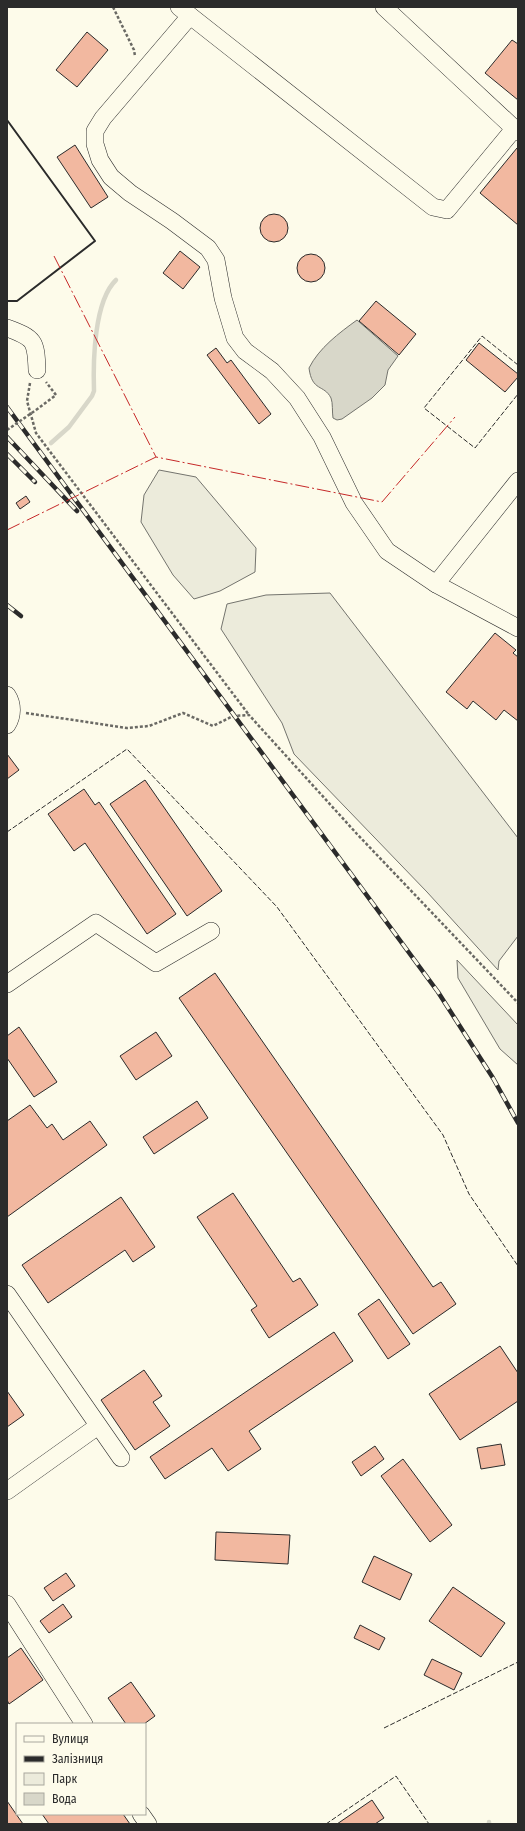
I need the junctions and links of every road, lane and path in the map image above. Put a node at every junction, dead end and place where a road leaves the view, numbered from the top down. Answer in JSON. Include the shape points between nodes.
{"nodes":[{"id":1,"x":113,"y":7,"type":"edge"},
{"id":2,"x":384,"y":7,"type":"edge"},
{"id":3,"x":184,"y":12,"type":"edge"},
{"id":4,"x":139,"y":76,"type":"junction"},
{"id":5,"x":516,"y":131,"type":"edge"},
{"id":6,"x":7,"y":328,"type":"edge"},
{"id":7,"x":37,"y":370,"type":"junction"},
{"id":8,"x":7,"y":430,"type":"edge"},
{"id":9,"x":518,"y":481,"type":"edge"},
{"id":10,"x":436,"y":584,"type":"junction"},
{"id":11,"x":518,"y":628,"type":"edge"},
{"id":12,"x":9,"y":710,"type":"edge"},
{"id":13,"x":249,"y":715,"type":"junction"},
{"id":14,"x":211,"y":931,"type":"dead end"},
{"id":15,"x":7,"y":984,"type":"edge"},
{"id":16,"x":518,"y":1003,"type":"edge"},
{"id":17,"x":7,"y":1294,"type":"edge"},
{"id":18,"x":98,"y":1426,"type":"junction"},
{"id":19,"x":121,"y":1458,"type":"dead end"},
{"id":20,"x":7,"y":1491,"type":"edge"},
{"id":21,"x":7,"y":1604,"type":"edge"},
{"id":22,"x":83,"y":1723,"type":"edge"},
{"id":23,"x":142,"y":1815,"type":"edge"},
{"id":24,"x":148,"y":1824,"type":"edge"}],
"edges":[{"from":1,"to":4,"type":"path","via":[[134,50]]},
{"from":2,"to":5,"type":"street"},
{"from":3,"to":4,"type":"street"},
{"from":3,"to":5,"type":"street","via":[[433,207],[447,210]]},
{"from":4,"to":10,"type":"street","via":[[95,131],[95,144],[100,160],[111,177],[130,193],[208,248],[216,260],[223,298],[235,338],[245,351],[272,371],[297,398],[322,437],[354,503],[388,551]]},
{"from":6,"to":7,"type":"street","via":[[28,335],[37,350]]},
{"from":7,"to":8,"type":"path","bridge":true,"via":[[56,395]]},
{"from":7,"to":13,"type":"path","via":[[30,384],[28,401],[36,433]]},
{"from":9,"to":10,"type":"street"},
{"from":10,"to":11,"type":"street"},
{"from":12,"to":13,"type":"path","via":[[127,728],[149,726],[183,713],[213,726],[233,716]]},
{"from":13,"to":16,"type":"path","via":[[357,834]]},
{"from":14,"to":15,"type":"street","via":[[156,963],[96,923]]},
{"from":17,"to":18,"type":"street"},
{"from":18,"to":19,"type":"street"},
{"from":18,"to":20,"type":"street"},
{"from":21,"to":22,"type":"street"},
{"from":23,"to":24,"type":"street"}]}
